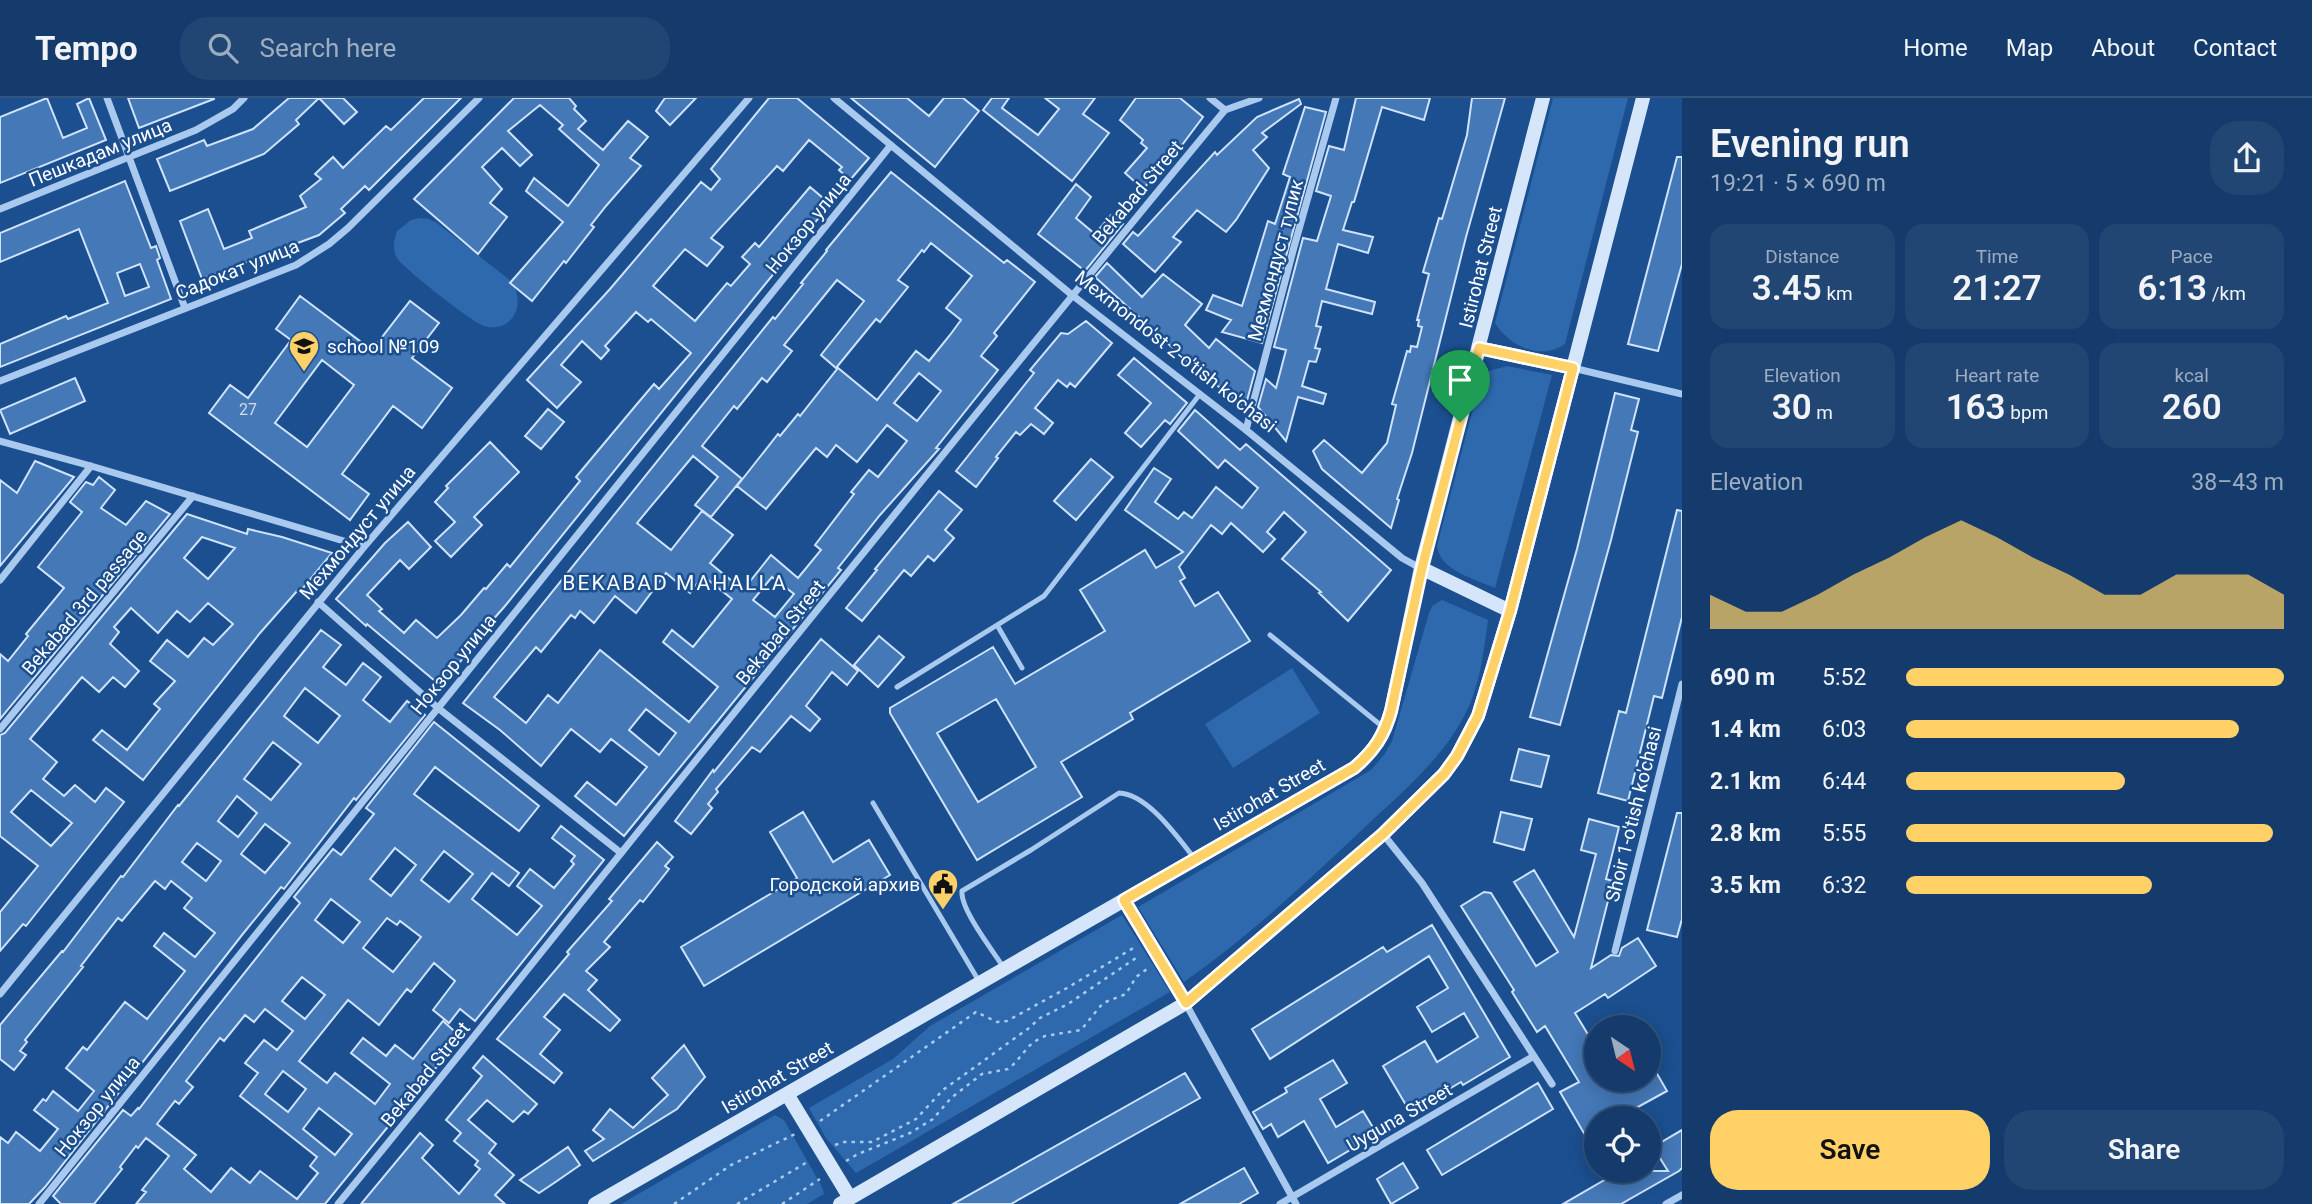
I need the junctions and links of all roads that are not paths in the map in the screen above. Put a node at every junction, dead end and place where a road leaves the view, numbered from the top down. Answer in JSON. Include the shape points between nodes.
{"nodes":[{"id":1,"x":107,"y":98,"type":"edge"},
{"id":2,"x":244,"y":98,"type":"edge"},
{"id":3,"x":479,"y":98,"type":"edge"},
{"id":4,"x":749,"y":98,"type":"edge"},
{"id":5,"x":834,"y":98,"type":"edge"},
{"id":6,"x":1210,"y":98,"type":"edge"},
{"id":7,"x":1259,"y":98,"type":"edge"},
{"id":8,"x":1336,"y":98,"type":"edge"},
{"id":9,"x":1543,"y":98,"type":"edge"},
{"id":10,"x":1643,"y":98,"type":"edge"},
{"id":11,"x":1225,"y":110,"type":"junction"},
{"id":12,"x":891,"y":145,"type":"junction"},
{"id":13,"x":129,"y":157,"type":"junction"},
{"id":14,"x":0,"y":209,"type":"edge"},
{"id":15,"x":1072,"y":295,"type":"junction"},
{"id":16,"x":184,"y":308,"type":"junction"},
{"id":17,"x":1479,"y":348,"type":"junction"},
{"id":18,"x":1573,"y":368,"type":"junction"},
{"id":19,"x":0,"y":381,"type":"edge"},
{"id":20,"x":1200,"y":394,"type":"junction"},
{"id":21,"x":1682,"y":394,"type":"edge"},
{"id":22,"x":1246,"y":430,"type":"junction"},
{"id":23,"x":0,"y":441,"type":"edge"},
{"id":24,"x":91,"y":466,"type":"junction"},
{"id":25,"x":193,"y":496,"type":"junction"},
{"id":26,"x":364,"y":547,"type":"junction"},
{"id":27,"x":1422,"y":568,"type":"junction"},
{"id":28,"x":0,"y":580,"type":"edge"},
{"id":29,"x":318,"y":602,"type":"junction"},
{"id":30,"x":1510,"y":611,"type":"junction"},
{"id":31,"x":997,"y":625,"type":"junction"},
{"id":32,"x":1270,"y":635,"type":"dead end"},
{"id":33,"x":1022,"y":668,"type":"dead end"},
{"id":34,"x":1682,"y":684,"type":"edge"},
{"id":35,"x":897,"y":687,"type":"dead end"},
{"id":36,"x":438,"y":708,"type":"junction"},
{"id":37,"x":0,"y":729,"type":"edge"},
{"id":38,"x":1386,"y":729,"type":"junction"},
{"id":39,"x":873,"y":803,"type":"dead end"},
{"id":40,"x":1383,"y":834,"type":"junction"},
{"id":41,"x":621,"y":853,"type":"junction"},
{"id":42,"x":1195,"y":859,"type":"junction"},
{"id":43,"x":1124,"y":900,"type":"junction"},
{"id":44,"x":1615,"y":951,"type":"dead end"},
{"id":45,"x":1004,"y":969,"type":"junction"},
{"id":46,"x":980,"y":983,"type":"junction"},
{"id":47,"x":0,"y":994,"type":"edge"},
{"id":48,"x":1186,"y":1003,"type":"junction"},
{"id":49,"x":1534,"y":1056,"type":"junction"},
{"id":50,"x":1552,"y":1084,"type":"dead end"},
{"id":51,"x":787,"y":1094,"type":"junction"},
{"id":52,"x":1682,"y":1195,"type":"edge"},
{"id":53,"x":1294,"y":1200,"type":"edge"},
{"id":54,"x":845,"y":1201,"type":"edge"},
{"id":55,"x":39,"y":1204,"type":"edge"},
{"id":56,"x":338,"y":1204,"type":"edge"},
{"id":57,"x":595,"y":1204,"type":"edge"},
{"id":58,"x":1280,"y":1204,"type":"edge"},
{"id":59,"x":1666,"y":1204,"type":"edge"}],
"edges":[{"from":1,"to":13,"type":"street"},
{"from":2,"to":13,"type":"street","name":"Пешкадам улица","via":[[196,130]]},
{"from":3,"to":16,"type":"street","name":"Садокат улица","via":[[329,244],[296,265]]},
{"from":4,"to":26,"type":"street","name":"Мехмондуст улица"},
{"from":5,"to":12,"type":"street","name":"Mexmondo'st 2-o'tish ko'chasi"},
{"from":6,"to":11,"type":"street"},
{"from":7,"to":11,"type":"street"},
{"from":8,"to":22,"type":"street","name":"Мехмондуст тупик"},
{"from":9,"to":17,"type":"main road","name":"Istirohat Street"},
{"from":10,"to":18,"type":"main road"},
{"from":11,"to":15,"type":"street","name":"Bekabad Street"},
{"from":12,"to":15,"type":"street","name":"Mexmondo'st 2-o'tish ko'chasi"},
{"from":12,"to":36,"type":"street","name":"Нокзор улица"},
{"from":13,"to":14,"type":"street","name":"Пешкадам улица"},
{"from":13,"to":16,"type":"street"},
{"from":15,"to":20,"type":"street","name":"Mexmondo'st 2-o'tish ko'chasi"},
{"from":15,"to":41,"type":"street","name":"Bekabad Street"},
{"from":16,"to":19,"type":"street","name":"Садокат улица"},
{"from":17,"to":18,"type":"main road"},
{"from":17,"to":27,"type":"main road","name":"Istirohat Street"},
{"from":18,"to":21,"type":"street"},
{"from":18,"to":30,"type":"main road"},
{"from":20,"to":22,"type":"street","name":"Mexmondo'st 2-o'tish ko'chasi"},
{"from":20,"to":31,"type":"lane","via":[[1044,596]]},
{"from":22,"to":27,"type":"street","name":"Mexmondo'st 2-o'tish ko'chasi","via":[[1402,558]]},
{"from":23,"to":24,"type":"street"},
{"from":24,"to":25,"type":"street"},
{"from":24,"to":28,"type":"street"},
{"from":25,"to":26,"type":"street"},
{"from":25,"to":37,"type":"street","name":"Bekabad 3rd passage"},
{"from":26,"to":29,"type":"street","name":"Мехмондуст улица"},
{"from":27,"to":30,"type":"main road","name":"Mexmondo'st 2-o'tish ko'chasi"},
{"from":27,"to":38,"type":"main road","name":"Istirohat Street"},
{"from":29,"to":36,"type":"street"},
{"from":29,"to":47,"type":"street","name":"Мехмондуст улица"},
{"from":30,"to":40,"type":"main road","via":[[1468,736],[1444,774]]},
{"from":31,"to":33,"type":"lane"},
{"from":31,"to":35,"type":"lane"},
{"from":32,"to":38,"type":"lane"},
{"from":34,"to":44,"type":"street","name":"Shoir 1-o'tish ko'chasi"},
{"from":36,"to":41,"type":"street"},
{"from":36,"to":55,"type":"street","name":"Нокзор улица"},
{"from":38,"to":42,"type":"main road","name":"Istirohat Street","via":[[1377,746],[1354,768]]},
{"from":39,"to":46,"type":"lane"},
{"from":40,"to":48,"type":"main road"},
{"from":40,"to":49,"type":"street","via":[[1422,883]]},
{"from":41,"to":56,"type":"street","name":"Bekabad Street"},
{"from":42,"to":43,"type":"main road","name":"Istirohat Street"},
{"from":42,"to":45,"type":"lane","via":[[1147,806],[1132,795],[1119,793],[961,891],[964,905]]},
{"from":43,"to":45,"type":"main road","name":"Istirohat Street"},
{"from":43,"to":48,"type":"main road"},
{"from":45,"to":46,"type":"main road","name":"Istirohat Street"},
{"from":46,"to":51,"type":"main road","name":"Istirohat Street"},
{"from":48,"to":53,"type":"street"},
{"from":48,"to":54,"type":"main road"},
{"from":49,"to":50,"type":"street"},
{"from":49,"to":53,"type":"street","name":"Uyguna Street"},
{"from":51,"to":54,"type":"main road","via":[[833,1170]]},
{"from":51,"to":57,"type":"main road","name":"Istirohat Street"},
{"from":52,"to":59,"type":"street"},
{"from":53,"to":58,"type":"street","name":"Uyguna Street"}]}
